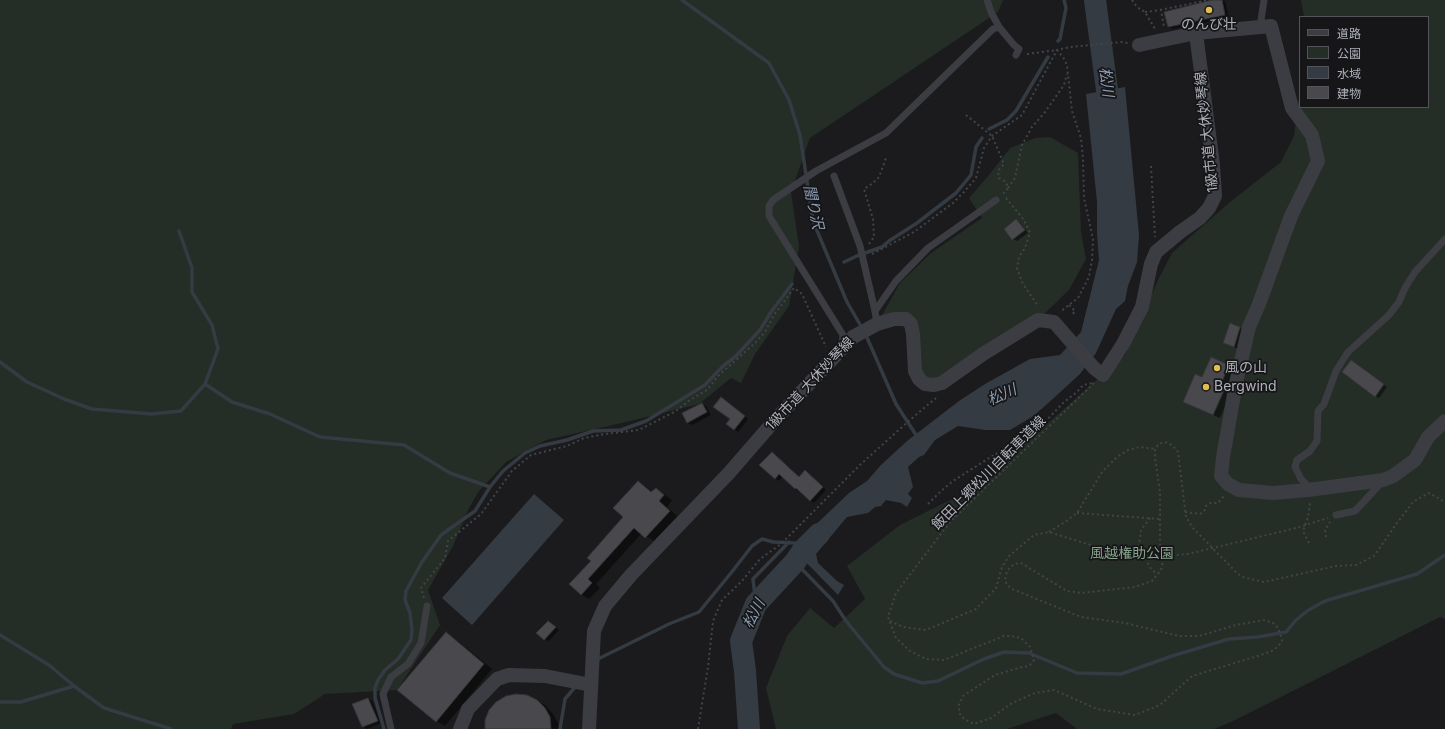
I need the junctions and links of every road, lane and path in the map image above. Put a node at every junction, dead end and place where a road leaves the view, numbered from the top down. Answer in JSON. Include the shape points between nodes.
{"nodes":[{"id":1,"x":987,"y":0,"type":"edge"},
{"id":2,"x":1132,"y":0,"type":"edge"},
{"id":3,"x":1209,"y":0,"type":"edge"},
{"id":4,"x":1264,"y":0,"type":"edge"},
{"id":5,"x":1160,"y":10,"type":"junction"},
{"id":6,"x":1145,"y":12,"type":"junction"},
{"id":7,"x":1260,"y":26,"type":"junction"},
{"id":8,"x":999,"y":27,"type":"junction"},
{"id":9,"x":1196,"y":32,"type":"junction"},
{"id":10,"x":1162,"y":40,"type":"junction"},
{"id":11,"x":1122,"y":42,"type":"dead end"},
{"id":12,"x":1139,"y":45,"type":"dead end"},
{"id":13,"x":1057,"y":50,"type":"junction"},
{"id":14,"x":1016,"y":55,"type":"joint"},
{"id":15,"x":1068,"y":72,"type":"junction"},
{"id":16,"x":966,"y":115,"type":"dead end"},
{"id":17,"x":992,"y":136,"type":"junction"},
{"id":18,"x":886,"y":158,"type":"dead end"},
{"id":19,"x":1151,"y":166,"type":"dead end"},
{"id":20,"x":834,"y":176,"type":"dead end"},
{"id":21,"x":1008,"y":188,"type":"junction"},
{"id":22,"x":1003,"y":194,"type":"junction"},
{"id":23,"x":996,"y":200,"type":"joint"},
{"id":24,"x":1445,"y":239,"type":"edge"},
{"id":25,"x":860,"y":246,"type":"junction"},
{"id":26,"x":1156,"y":252,"type":"junction"},
{"id":27,"x":863,"y":259,"type":"junction"},
{"id":28,"x":1069,"y":305,"type":"junction"},
{"id":29,"x":1043,"y":308,"type":"dead end"},
{"id":30,"x":1072,"y":315,"type":"dead end"},
{"id":31,"x":1055,"y":316,"type":"junction"},
{"id":32,"x":874,"y":321,"type":"junction"},
{"id":33,"x":842,"y":349,"type":"junction"},
{"id":34,"x":829,"y":362,"type":"junction"},
{"id":35,"x":1095,"y":377,"type":"junction"},
{"id":36,"x":911,"y":419,"type":"dead end"},
{"id":37,"x":1445,"y":421,"type":"edge"},
{"id":38,"x":1155,"y":448,"type":"junction"},
{"id":39,"x":998,"y":452,"type":"junction"},
{"id":40,"x":1383,"y":480,"type":"junction"},
{"id":41,"x":1228,"y":484,"type":"junction"},
{"id":42,"x":1309,"y":490,"type":"junction"},
{"id":43,"x":1445,"y":502,"type":"edge"},
{"id":44,"x":928,"y":504,"type":"dead end"},
{"id":45,"x":1186,"y":512,"type":"junction"},
{"id":46,"x":1077,"y":513,"type":"junction"},
{"id":47,"x":1336,"y":515,"type":"junction"},
{"id":48,"x":1150,"y":518,"type":"junction"},
{"id":49,"x":1160,"y":519,"type":"junction"},
{"id":50,"x":950,"y":522,"type":"junction"},
{"id":51,"x":1305,"y":525,"type":"junction"},
{"id":52,"x":1049,"y":532,"type":"junction"},
{"id":53,"x":1326,"y":537,"type":"dead end"},
{"id":54,"x":1309,"y":542,"type":"dead end"},
{"id":55,"x":1212,"y":549,"type":"junction"},
{"id":56,"x":1144,"y":556,"type":"junction"},
{"id":57,"x":1164,"y":556,"type":"junction"},
{"id":58,"x":1157,"y":574,"type":"junction"},
{"id":59,"x":427,"y":606,"type":"joint"},
{"id":60,"x":890,"y":621,"type":"junction"},
{"id":61,"x":589,"y":682,"type":"junction"},
{"id":62,"x":391,"y":729,"type":"edge"},
{"id":63,"x":460,"y":729,"type":"edge"},
{"id":64,"x":589,"y":729,"type":"edge"},
{"id":65,"x":698,"y":729,"type":"edge"}],
"edges":[{"from":1,"to":8,"type":"lane"},
{"from":2,"to":6,"type":"path"},
{"from":3,"to":5,"type":"path"},
{"from":4,"to":7,"type":"lane"},
{"from":5,"to":6,"type":"path"},
{"from":5,"to":10,"type":"path"},
{"from":6,"to":10,"type":"path"},
{"from":7,"to":9,"type":"street"},
{"from":7,"to":41,"type":"street","via":[[1271,26],[1292,108],[1312,135],[1318,161],[1291,216],[1249,327],[1222,457],[1221,476]]},
{"from":8,"to":14,"type":"lane","via":[[1020,49]]},
{"from":8,"to":33,"type":"lane","via":[[993,29],[886,133],[816,171],[773,200],[769,206],[769,216],[843,335]]},
{"from":9,"to":10,"type":"street"},
{"from":9,"to":26,"type":"street","name":"1級市道 大休妙琴線","via":[[1215,196],[1200,218]]},
{"from":10,"to":12,"type":"street"},
{"from":11,"to":13,"type":"path"},
{"from":13,"to":14,"type":"path"},
{"from":13,"to":15,"type":"path","via":[[1063,57]]},
{"from":13,"to":17,"type":"path","via":[[1022,115]]},
{"from":15,"to":21,"type":"path","via":[[1064,85],[1032,127],[1022,145],[1015,178]]},
{"from":15,"to":28,"type":"path","via":[[1072,111],[1081,138],[1084,198],[1093,239],[1089,277],[1078,298]]},
{"from":16,"to":17,"type":"path"},
{"from":17,"to":21,"type":"path","via":[[1004,164],[998,171],[999,178],[1006,182]]},
{"from":17,"to":27,"type":"path","via":[[984,148],[976,178],[953,203],[914,232]]},
{"from":18,"to":25,"type":"path","via":[[879,177],[864,188],[873,219],[874,237],[865,247]]},
{"from":19,"to":26,"type":"path"},
{"from":20,"to":25,"type":"lane"},
{"from":21,"to":22,"type":"path"},
{"from":22,"to":23,"type":"path"},
{"from":22,"to":29,"type":"path","via":[[1024,220],[1030,233],[1016,268],[1037,306]]},
{"from":23,"to":32,"type":"lane","via":[[928,248],[896,281]]},
{"from":24,"to":42,"type":"lane","via":[[1415,272],[1399,302],[1388,316],[1348,352],[1336,371],[1324,404],[1318,411],[1317,441],[1310,451],[1297,460],[1295,467]]},
{"from":25,"to":27,"type":"lane"},
{"from":26,"to":35,"type":"street","via":[[1142,307],[1133,326],[1103,376]]},
{"from":27,"to":32,"type":"lane"},
{"from":28,"to":30,"type":"path","via":[[1075,311]]},
{"from":28,"to":31,"type":"path"},
{"from":31,"to":32,"type":"street","name":"1級市道 大休妙琴線","via":[[1038,320],[942,383],[934,385],[925,384],[915,372],[911,324],[906,319]]},
{"from":31,"to":35,"type":"street"},
{"from":32,"to":33,"type":"street","name":"1級市道 大休妙琴線"},
{"from":33,"to":34,"type":"street","name":"1級市道 大休妙琴線"},
{"from":34,"to":59,"type":"path","via":[[826,348],[802,294],[794,288],[755,343],[718,376],[707,390],[676,411],[639,430],[584,438],[567,446],[531,455],[512,471],[481,514],[448,541],[445,558],[421,588]]},
{"from":34,"to":61,"type":"street","name":"1級市道 大休妙琴線","via":[[605,606],[594,631]]},
{"from":35,"to":39,"type":"path","via":[[1042,424],[1028,429]]},
{"from":35,"to":50,"type":"path","name":"飯田上郷松川自転車道線"},
{"from":36,"to":65,"type":"path","via":[[861,464],[781,544],[760,559],[722,600],[713,621]]},
{"from":37,"to":40,"type":"street","via":[[1428,437],[1415,460]]},
{"from":38,"to":45,"type":"path","via":[[1165,442],[1178,452]]},
{"from":38,"to":46,"type":"path","via":[[1140,447],[1128,450],[1117,457],[1102,472]]},
{"from":38,"to":49,"type":"path"},
{"from":39,"to":44,"type":"path","via":[[954,481]]},
{"from":39,"to":50,"type":"path"},
{"from":40,"to":42,"type":"street"},
{"from":40,"to":47,"type":"lane","via":[[1355,511]]},
{"from":41,"to":42,"type":"street","via":[[1239,490]]},
{"from":41,"to":45,"type":"path","via":[[1224,498],[1218,503],[1206,506],[1200,514]]},
{"from":42,"to":51,"type":"path","via":[[1310,506]]},
{"from":43,"to":55,"type":"path","via":[[1428,493],[1413,502],[1374,556],[1356,566],[1336,566],[1264,582],[1242,577]]},
{"from":45,"to":55,"type":"path","via":[[1186,517],[1193,528]]},
{"from":46,"to":48,"type":"path"},
{"from":46,"to":52,"type":"path"},
{"from":47,"to":51,"type":"path"},
{"from":47,"to":53,"type":"path","via":[[1325,530]]},
{"from":48,"to":49,"type":"path"},
{"from":48,"to":56,"type":"path","via":[[1141,530],[1139,546]]},
{"from":49,"to":57,"type":"path","via":[[1160,544]]},
{"from":50,"to":60,"type":"path","name":"飯田上郷松川自転車道線","via":[[896,593],[888,617]]},
{"from":51,"to":54,"type":"path","via":[[1303,531]]},
{"from":51,"to":55,"type":"path"},
{"from":52,"to":56,"type":"path","via":[[1126,556]]},
{"from":52,"to":60,"type":"path","via":[[1034,536],[1009,556],[1002,567],[996,588],[976,609],[926,630],[904,628]]},
{"from":55,"to":57,"type":"path"},
{"from":56,"to":57,"type":"path"},
{"from":56,"to":58,"type":"path"},
{"from":57,"to":58,"type":"path"},
{"from":58,"to":60,"type":"path","via":[[1152,582],[1135,588],[1081,593],[1067,591],[1021,563],[1011,567],[1005,580],[1012,589],[1081,617],[1125,623],[1179,636],[1199,636],[1265,620],[1278,628],[1282,642],[1274,650],[1192,676],[1160,705],[1135,715],[1097,709],[1054,690],[1035,693],[1012,703],[991,718],[974,724],[959,713],[963,696],[995,675],[1029,666],[1034,660],[1030,646],[1021,638],[1004,636],[944,660],[926,660],[910,651],[896,638]]},
{"from":59,"to":62,"type":"lane","via":[[421,643],[408,664],[391,677],[383,694]]},
{"from":61,"to":63,"type":"street","via":[[545,676],[509,675],[497,679],[468,709]]},
{"from":61,"to":64,"type":"street","name":"1級市道 大休妙琴線"}]}
